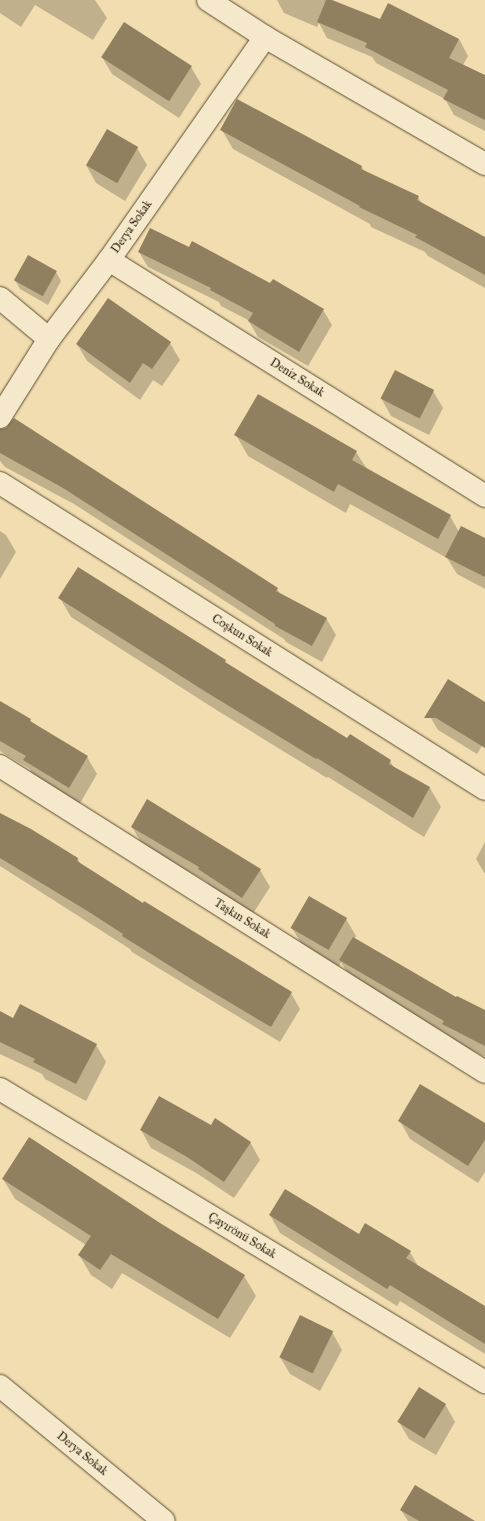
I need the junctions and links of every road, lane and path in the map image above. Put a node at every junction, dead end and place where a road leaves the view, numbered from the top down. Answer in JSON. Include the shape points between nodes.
{"nodes":[{"id":1,"x":208,"y":0,"type":"edge"},
{"id":2,"x":265,"y":37,"type":"junction"},
{"id":3,"x":485,"y":164,"type":"edge"},
{"id":4,"x":109,"y":260,"type":"junction"},
{"id":5,"x":0,"y":298,"type":"edge"},
{"id":6,"x":49,"y":339,"type":"junction"},
{"id":7,"x":0,"y":417,"type":"edge"},
{"id":8,"x":0,"y":483,"type":"edge"},
{"id":9,"x":485,"y":496,"type":"edge"},
{"id":10,"x":0,"y":766,"type":"edge"},
{"id":11,"x":485,"y":789,"type":"edge"},
{"id":12,"x":485,"y":1072,"type":"edge"},
{"id":13,"x":0,"y":1089,"type":"edge"},
{"id":14,"x":485,"y":1382,"type":"edge"},
{"id":15,"x":0,"y":1386,"type":"edge"},
{"id":16,"x":164,"y":1521,"type":"edge"}],
"edges":[{"from":1,"to":2,"type":"street"},
{"from":2,"to":3,"type":"street"},
{"from":2,"to":4,"type":"street","name":"Derya Sokak"},
{"from":4,"to":6,"type":"street","name":"Derya Sokak"},
{"from":4,"to":9,"type":"street","name":"Deniz Sokak"},
{"from":5,"to":6,"type":"street"},
{"from":6,"to":7,"type":"street","name":"Derya Sokak"},
{"from":8,"to":11,"type":"street","name":"Coşkun Sokak"},
{"from":10,"to":12,"type":"street","name":"Taşkın Sokak"},
{"from":13,"to":14,"type":"street","name":"Çayırönü Sokak"},
{"from":15,"to":16,"type":"street","name":"Derya Sokak"}]}
